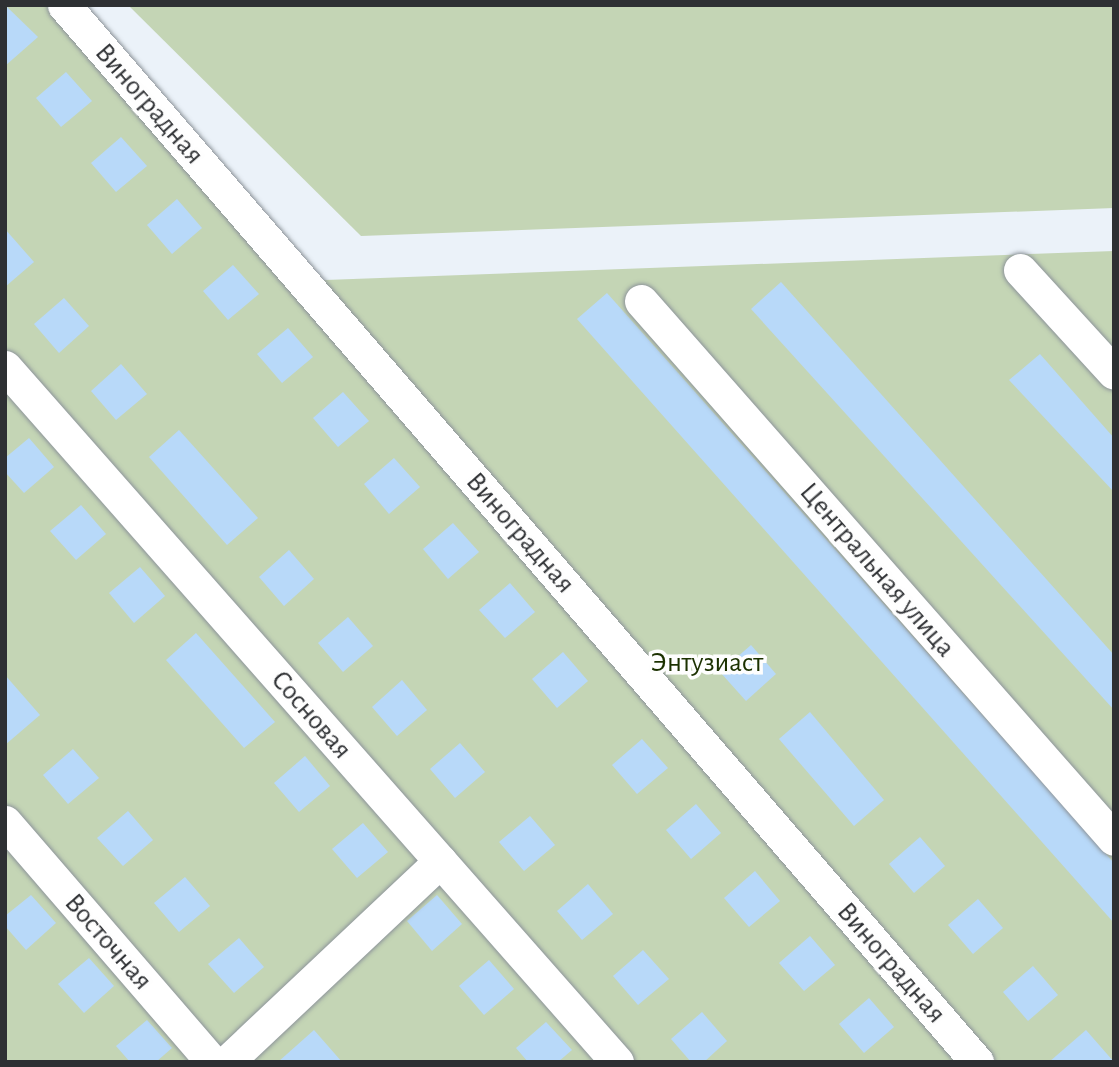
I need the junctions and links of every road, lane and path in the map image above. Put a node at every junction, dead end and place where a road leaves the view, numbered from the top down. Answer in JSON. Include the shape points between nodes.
{"nodes":[{"id":1,"x":64,"y":5,"type":"edge"},
{"id":2,"x":1020,"y":270,"type":"dead end"},
{"id":3,"x":641,"y":301,"type":"dead end"},
{"id":4,"x":5,"y":367,"type":"edge"},
{"id":5,"x":1114,"y":373,"type":"edge"},
{"id":6,"x":5,"y":822,"type":"edge"},
{"id":7,"x":1114,"y":839,"type":"edge"},
{"id":8,"x":440,"y":861,"type":"junction"},
{"id":9,"x":212,"y":1062,"type":"edge"},
{"id":10,"x":227,"y":1062,"type":"edge"},
{"id":11,"x":617,"y":1062,"type":"edge"},
{"id":12,"x":977,"y":1062,"type":"edge"}],
"edges":[{"from":1,"to":12,"type":"street","name":"Виноградная"},
{"from":2,"to":5,"type":"street"},
{"from":3,"to":7,"type":"street","name":"Центральная улица"},
{"from":4,"to":8,"type":"street","name":"Сосновая"},
{"from":6,"to":9,"type":"street","name":"Восточная"},
{"from":8,"to":10,"type":"street"},
{"from":8,"to":11,"type":"street","name":"Сосновая"}]}
